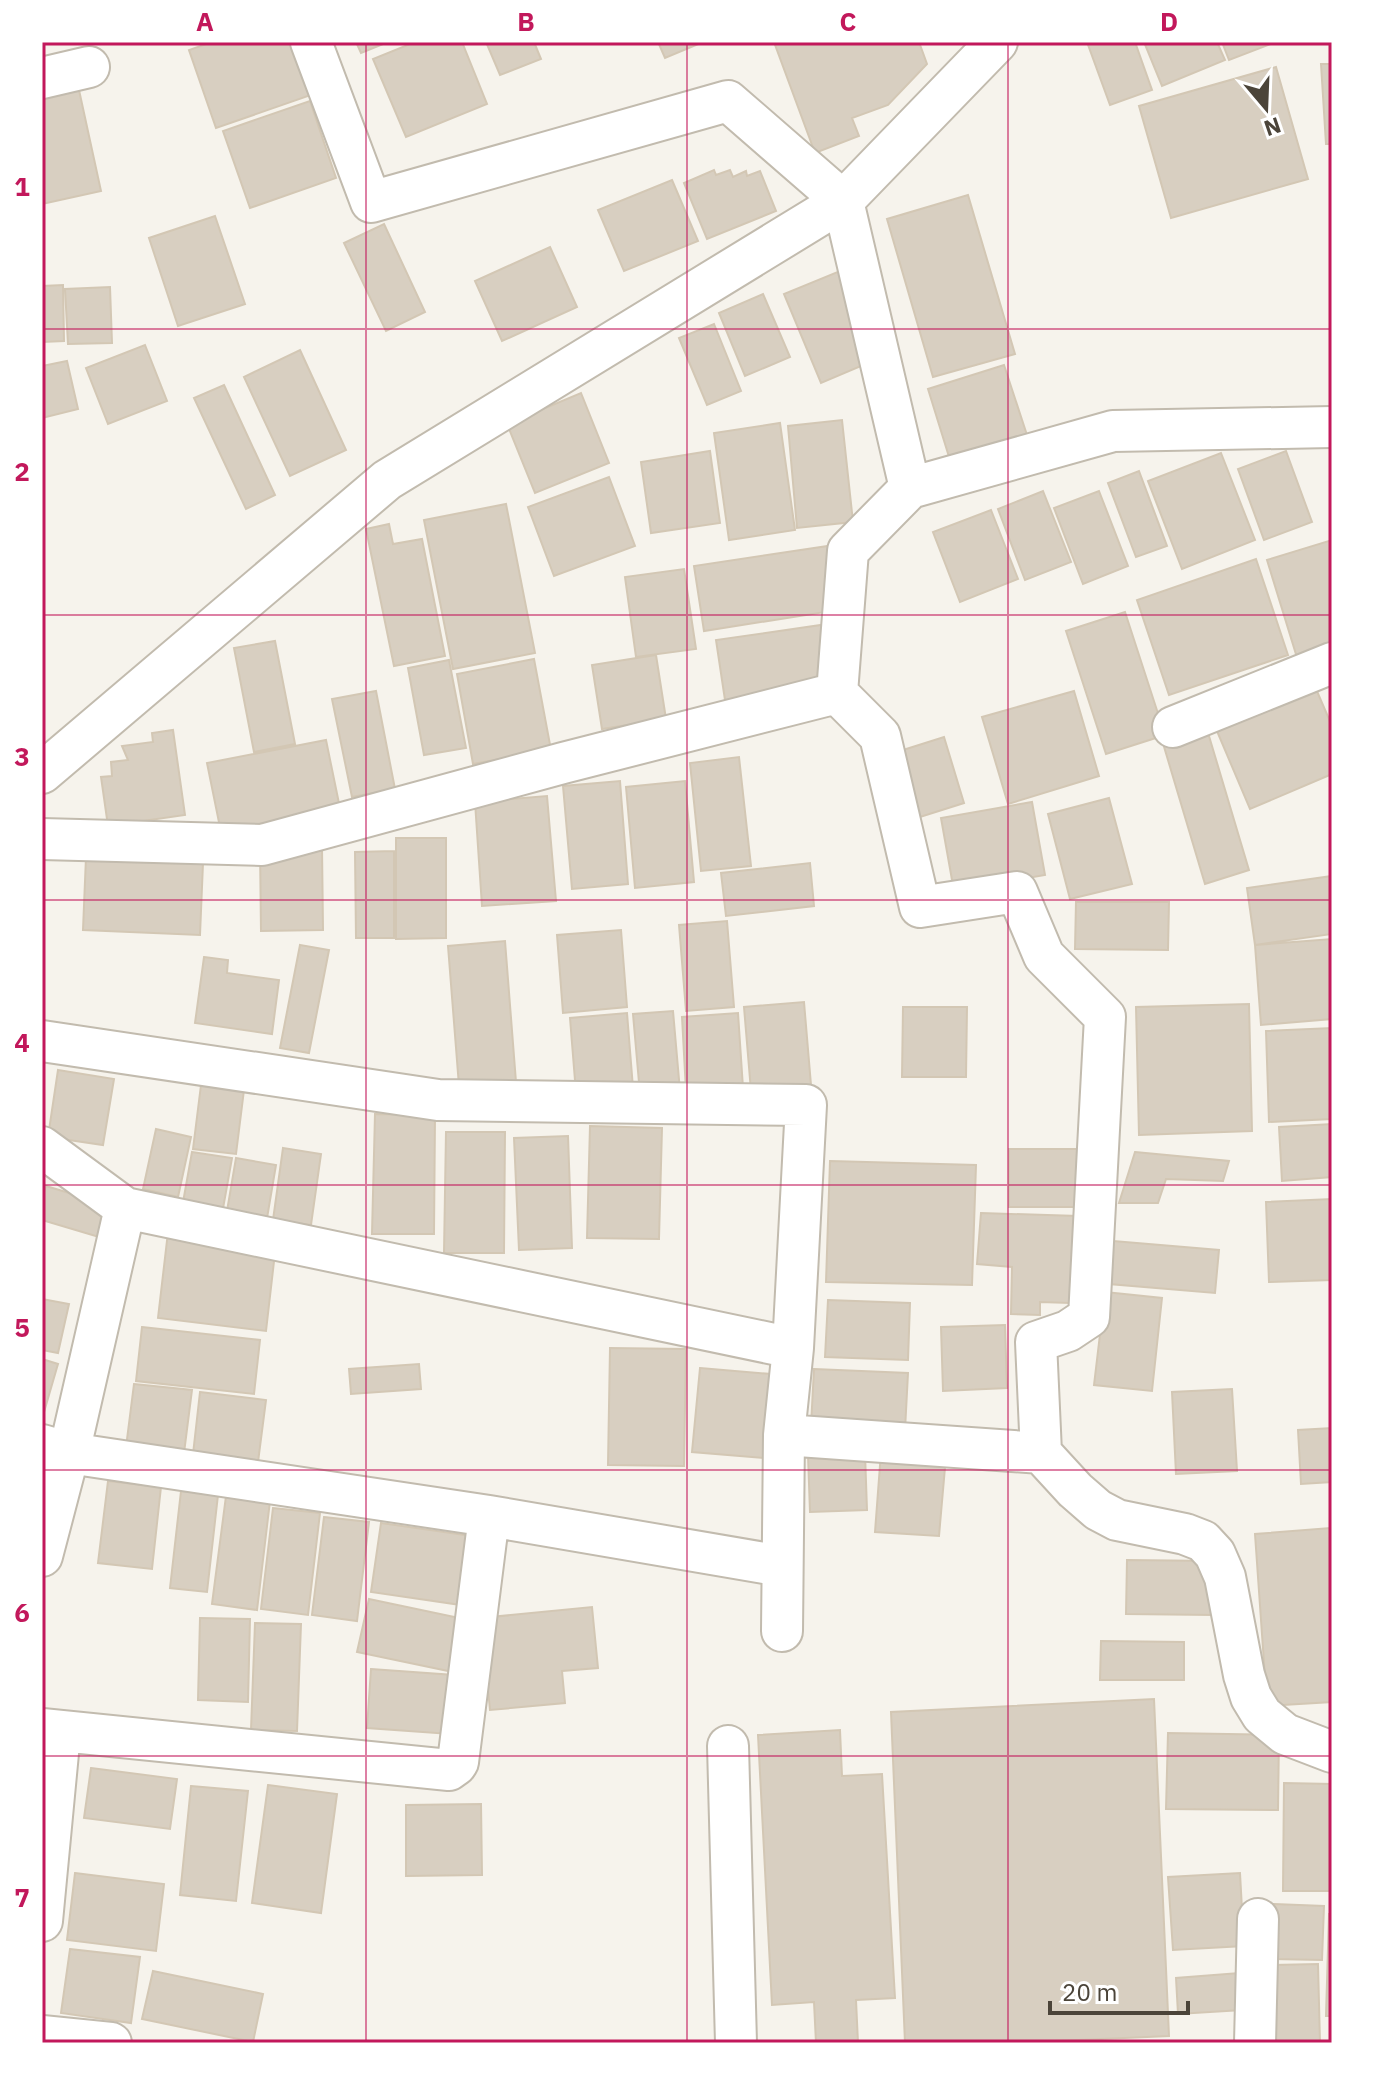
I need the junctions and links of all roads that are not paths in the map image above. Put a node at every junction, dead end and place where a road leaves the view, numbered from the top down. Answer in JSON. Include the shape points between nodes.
{"nodes":[{"id":1,"x":311,"y":42,"type":"edge"},
{"id":2,"x":997,"y":42,"type":"edge"},
{"id":3,"x":89,"y":67,"type":"dead end"},
{"id":4,"x":42,"y":78,"type":"edge"},
{"id":5,"x":843,"y":201,"type":"junction"},
{"id":6,"x":1332,"y":427,"type":"edge"},
{"id":7,"x":910,"y":488,"type":"junction"},
{"id":8,"x":1332,"y":663,"type":"edge"},
{"id":9,"x":837,"y":693,"type":"junction"},
{"id":10,"x":1173,"y":727,"type":"dead end"},
{"id":11,"x":42,"y":773,"type":"edge"},
{"id":12,"x":42,"y":839,"type":"edge"},
{"id":13,"x":42,"y":1041,"type":"edge"},
{"id":14,"x":42,"y":1147,"type":"edge"},
{"id":15,"x":125,"y":1208,"type":"junction"},
{"id":16,"x":793,"y":1348,"type":"junction"},
{"id":17,"x":784,"y":1435,"type":"junction"},
{"id":18,"x":56,"y":1449,"type":"edge"},
{"id":19,"x":1041,"y":1453,"type":"junction"},
{"id":20,"x":489,"y":1516,"type":"junction"},
{"id":21,"x":42,"y":1556,"type":"edge"},
{"id":22,"x":782,"y":1566,"type":"junction"},
{"id":23,"x":782,"y":1631,"type":"dead end"},
{"id":24,"x":51,"y":1731,"type":"edge"},
{"id":25,"x":728,"y":1746,"type":"dead end"},
{"id":26,"x":1332,"y":1752,"type":"edge"},
{"id":27,"x":1258,"y":1919,"type":"dead end"},
{"id":28,"x":42,"y":1921,"type":"edge"},
{"id":29,"x":42,"y":2036,"type":"edge"},
{"id":30,"x":111,"y":2043,"type":"edge"},
{"id":31,"x":736,"y":2043,"type":"edge"},
{"id":32,"x":1255,"y":2043,"type":"edge"}],
"edges":[{"from":1,"to":5,"type":"street","via":[[371,202],[728,101]]},
{"from":2,"to":5,"type":"street"},
{"from":3,"to":4,"type":"street"},
{"from":5,"to":7,"type":"street"},
{"from":5,"to":11,"type":"street","via":[[387,480]]},
{"from":6,"to":7,"type":"street","via":[[1113,431]]},
{"from":7,"to":9,"type":"street","via":[[848,551]]},
{"from":8,"to":10,"type":"street"},
{"from":9,"to":12,"type":"street","via":[[262,845]]},
{"from":9,"to":19,"type":"street","via":[[880,736],[920,907],[1017,892],[1044,956],[1105,1017],[1089,1317],[1036,1342]]},
{"from":13,"to":16,"type":"street","via":[[438,1100],[806,1105]]},
{"from":14,"to":15,"type":"street"},
{"from":15,"to":16,"type":"street"},
{"from":15,"to":18,"type":"street"},
{"from":16,"to":17,"type":"street"},
{"from":17,"to":19,"type":"street"},
{"from":17,"to":22,"type":"street"},
{"from":18,"to":20,"type":"street"},
{"from":18,"to":21,"type":"street"},
{"from":19,"to":26,"type":"street","via":[[1098,1510],[1117,1520],[1203,1541],[1225,1577],[1244,1675],[1262,1715],[1285,1734]]},
{"from":20,"to":22,"type":"street"},
{"from":20,"to":24,"type":"street","via":[[458,1762],[449,1770]]},
{"from":22,"to":23,"type":"street"},
{"from":24,"to":28,"type":"street"},
{"from":25,"to":31,"type":"street"},
{"from":27,"to":32,"type":"street"},
{"from":29,"to":30,"type":"street"}]}
